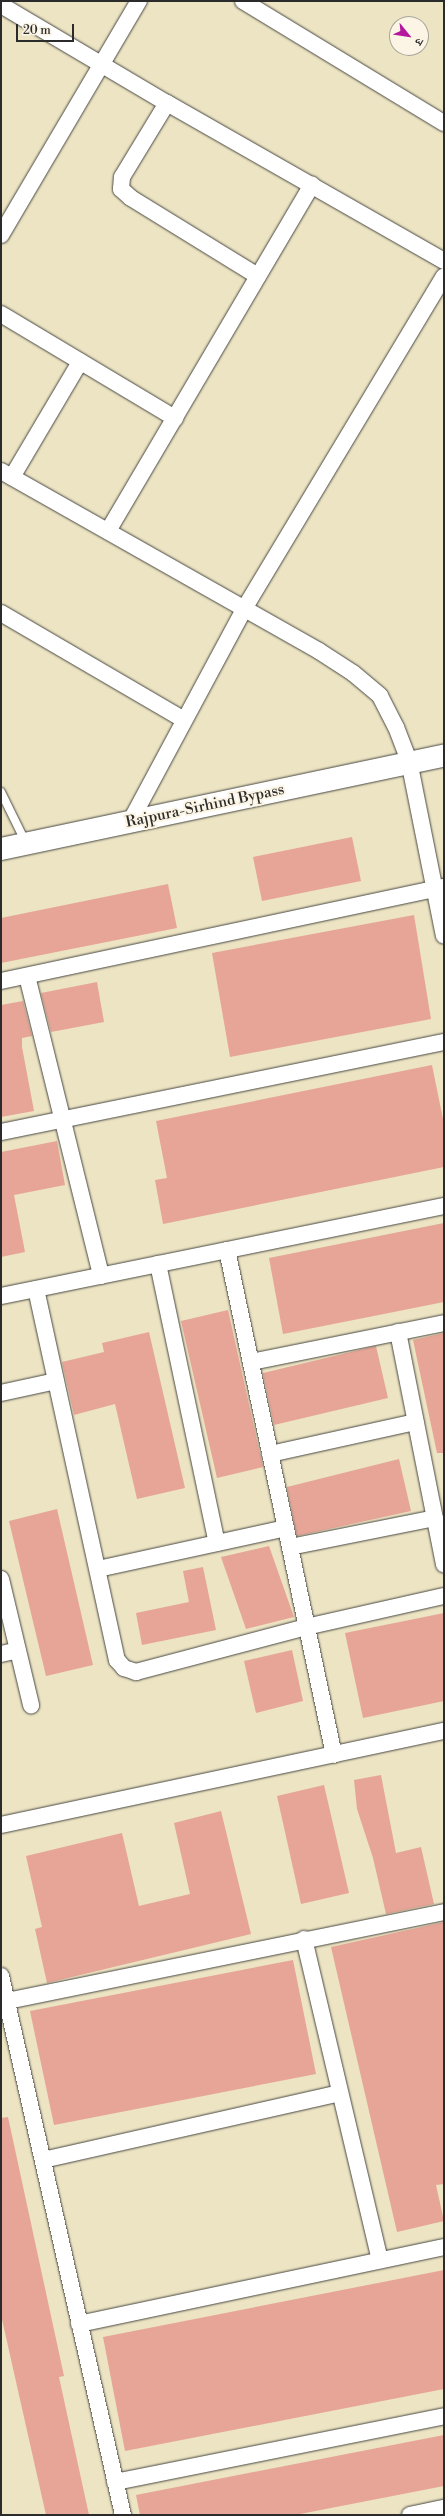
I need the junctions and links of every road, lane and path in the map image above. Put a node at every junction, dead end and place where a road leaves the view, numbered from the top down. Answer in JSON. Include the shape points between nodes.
{"nodes":[{"id":1,"x":139,"y":1,"type":"edge"},
{"id":2,"x":243,"y":1,"type":"edge"},
{"id":3,"x":1,"y":5,"type":"edge"},
{"id":4,"x":103,"y":64,"type":"junction"},
{"id":5,"x":167,"y":103,"type":"junction"},
{"id":6,"x":444,"y":123,"type":"edge"},
{"id":7,"x":312,"y":185,"type":"junction"},
{"id":8,"x":1,"y":235,"type":"edge"},
{"id":9,"x":444,"y":261,"type":"edge"},
{"id":10,"x":258,"y":276,"type":"junction"},
{"id":11,"x":444,"y":276,"type":"edge"},
{"id":12,"x":1,"y":314,"type":"edge"},
{"id":13,"x":80,"y":362,"type":"junction"},
{"id":14,"x":175,"y":418,"type":"junction"},
{"id":15,"x":6,"y":474,"type":"edge"},
{"id":16,"x":108,"y":531,"type":"junction"},
{"id":17,"x":244,"y":609,"type":"junction"},
{"id":18,"x":1,"y":613,"type":"edge"},
{"id":19,"x":184,"y":720,"type":"junction"},
{"id":20,"x":444,"y":756,"type":"edge"},
{"id":21,"x":410,"y":761,"type":"junction"},
{"id":22,"x":1,"y":792,"type":"edge"},
{"id":23,"x":130,"y":822,"type":"junction"},
{"id":24,"x":26,"y":844,"type":"junction"},
{"id":25,"x":1,"y":849,"type":"edge"},
{"id":26,"x":439,"y":888,"type":"edge"},
{"id":27,"x":444,"y":936,"type":"edge"},
{"id":28,"x":27,"y":976,"type":"junction"},
{"id":29,"x":1,"y":981,"type":"edge"},
{"id":30,"x":444,"y":1042,"type":"edge"},
{"id":31,"x":63,"y":1119,"type":"junction"},
{"id":32,"x":1,"y":1132,"type":"edge"},
{"id":33,"x":444,"y":1206,"type":"edge"},
{"id":34,"x":227,"y":1250,"type":"junction"},
{"id":35,"x":158,"y":1264,"type":"junction"},
{"id":36,"x":102,"y":1276,"type":"junction"},
{"id":37,"x":36,"y":1289,"type":"junction"},
{"id":38,"x":1,"y":1296,"type":"edge"},
{"id":39,"x":444,"y":1323,"type":"edge"},
{"id":40,"x":398,"y":1332,"type":"junction"},
{"id":41,"x":251,"y":1362,"type":"junction"},
{"id":42,"x":56,"y":1381,"type":"junction"},
{"id":43,"x":1,"y":1393,"type":"edge"},
{"id":44,"x":416,"y":1422,"type":"junction"},
{"id":45,"x":270,"y":1454,"type":"junction"},
{"id":46,"x":435,"y":1518,"type":"junction"},
{"id":47,"x":286,"y":1528,"type":"junction"},
{"id":48,"x":217,"y":1543,"type":"junction"},
{"id":49,"x":290,"y":1547,"type":"junction"},
{"id":50,"x":444,"y":1564,"type":"edge"},
{"id":51,"x":98,"y":1569,"type":"junction"},
{"id":52,"x":1,"y":1579,"type":"edge"},
{"id":53,"x":444,"y":1596,"type":"edge"},
{"id":54,"x":306,"y":1627,"type":"junction"},
{"id":55,"x":18,"y":1650,"type":"junction"},
{"id":56,"x":1,"y":1654,"type":"edge"},
{"id":57,"x":31,"y":1705,"type":"dead end"},
{"id":58,"x":444,"y":1731,"type":"edge"},
{"id":59,"x":334,"y":1755,"type":"junction"},
{"id":60,"x":1,"y":1825,"type":"edge"},
{"id":61,"x":444,"y":1912,"type":"edge"},
{"id":62,"x":304,"y":1939,"type":"junction"},
{"id":63,"x":1,"y":1976,"type":"edge"},
{"id":64,"x":7,"y":2001,"type":"junction"},
{"id":65,"x":340,"y":2093,"type":"junction"},
{"id":66,"x":43,"y":2160,"type":"junction"},
{"id":67,"x":444,"y":2247,"type":"edge"},
{"id":68,"x":380,"y":2260,"type":"junction"},
{"id":69,"x":79,"y":2324,"type":"junction"},
{"id":70,"x":444,"y":2416,"type":"edge"},
{"id":71,"x":115,"y":2482,"type":"junction"},
{"id":72,"x":444,"y":2508,"type":"edge"},
{"id":73,"x":123,"y":2515,"type":"edge"},
{"id":74,"x":410,"y":2515,"type":"edge"}],
"edges":[{"from":1,"to":4,"type":"street"},
{"from":2,"to":6,"type":"street"},
{"from":3,"to":4,"type":"street"},
{"from":4,"to":5,"type":"street"},
{"from":4,"to":8,"type":"street"},
{"from":5,"to":7,"type":"street"},
{"from":5,"to":10,"type":"street","via":[[122,177],[121,189],[131,198]]},
{"from":7,"to":9,"type":"street"},
{"from":7,"to":10,"type":"street"},
{"from":10,"to":14,"type":"street"},
{"from":11,"to":17,"type":"street"},
{"from":12,"to":13,"type":"street"},
{"from":13,"to":14,"type":"street"},
{"from":13,"to":15,"type":"street"},
{"from":14,"to":16,"type":"street"},
{"from":15,"to":16,"type":"street"},
{"from":16,"to":17,"type":"street"},
{"from":17,"to":19,"type":"street"},
{"from":17,"to":21,"type":"street","via":[[354,673],[380,696]]},
{"from":18,"to":19,"type":"street"},
{"from":19,"to":23,"type":"street"},
{"from":20,"to":21,"type":"main road","name":"Rajpura-Sirhind Bypass"},
{"from":21,"to":23,"type":"main road","name":"Rajpura-Sirhind Bypass"},
{"from":21,"to":26,"type":"street"},
{"from":22,"to":24,"type":"lane"},
{"from":23,"to":24,"type":"main road","name":"Rajpura-Sirhind Bypass"},
{"from":24,"to":25,"type":"main road","name":"Rajpura-Sirhind Bypass"},
{"from":26,"to":27,"type":"street"},
{"from":26,"to":28,"type":"street"},
{"from":28,"to":29,"type":"street"},
{"from":28,"to":31,"type":"street"},
{"from":30,"to":31,"type":"street"},
{"from":31,"to":32,"type":"street"},
{"from":31,"to":36,"type":"street"},
{"from":33,"to":34,"type":"street"},
{"from":34,"to":35,"type":"street"},
{"from":34,"to":41,"type":"street"},
{"from":35,"to":36,"type":"street"},
{"from":35,"to":48,"type":"street"},
{"from":36,"to":37,"type":"street"},
{"from":37,"to":38,"type":"street"},
{"from":37,"to":42,"type":"street"},
{"from":39,"to":40,"type":"street"},
{"from":40,"to":41,"type":"street"},
{"from":40,"to":44,"type":"street"},
{"from":41,"to":45,"type":"street"},
{"from":42,"to":43,"type":"street"},
{"from":42,"to":51,"type":"street"},
{"from":44,"to":45,"type":"street"},
{"from":44,"to":46,"type":"street"},
{"from":45,"to":47,"type":"street"},
{"from":46,"to":49,"type":"street"},
{"from":46,"to":50,"type":"street"},
{"from":47,"to":48,"type":"street"},
{"from":47,"to":49,"type":"street"},
{"from":48,"to":51,"type":"street"},
{"from":49,"to":54,"type":"street"},
{"from":51,"to":54,"type":"street","via":[[117,1660],[124,1668],[136,1672]]},
{"from":52,"to":55,"type":"street"},
{"from":53,"to":54,"type":"street"},
{"from":54,"to":59,"type":"street"},
{"from":55,"to":56,"type":"street"},
{"from":55,"to":57,"type":"street"},
{"from":58,"to":59,"type":"street"},
{"from":59,"to":60,"type":"street"},
{"from":61,"to":62,"type":"street"},
{"from":62,"to":64,"type":"street"},
{"from":62,"to":65,"type":"street"},
{"from":63,"to":64,"type":"street"},
{"from":64,"to":66,"type":"street"},
{"from":65,"to":66,"type":"street"},
{"from":65,"to":68,"type":"street"},
{"from":66,"to":69,"type":"street"},
{"from":67,"to":68,"type":"street"},
{"from":68,"to":69,"type":"street"},
{"from":69,"to":71,"type":"street"},
{"from":70,"to":71,"type":"street"},
{"from":71,"to":73,"type":"street"},
{"from":72,"to":74,"type":"street"}]}
